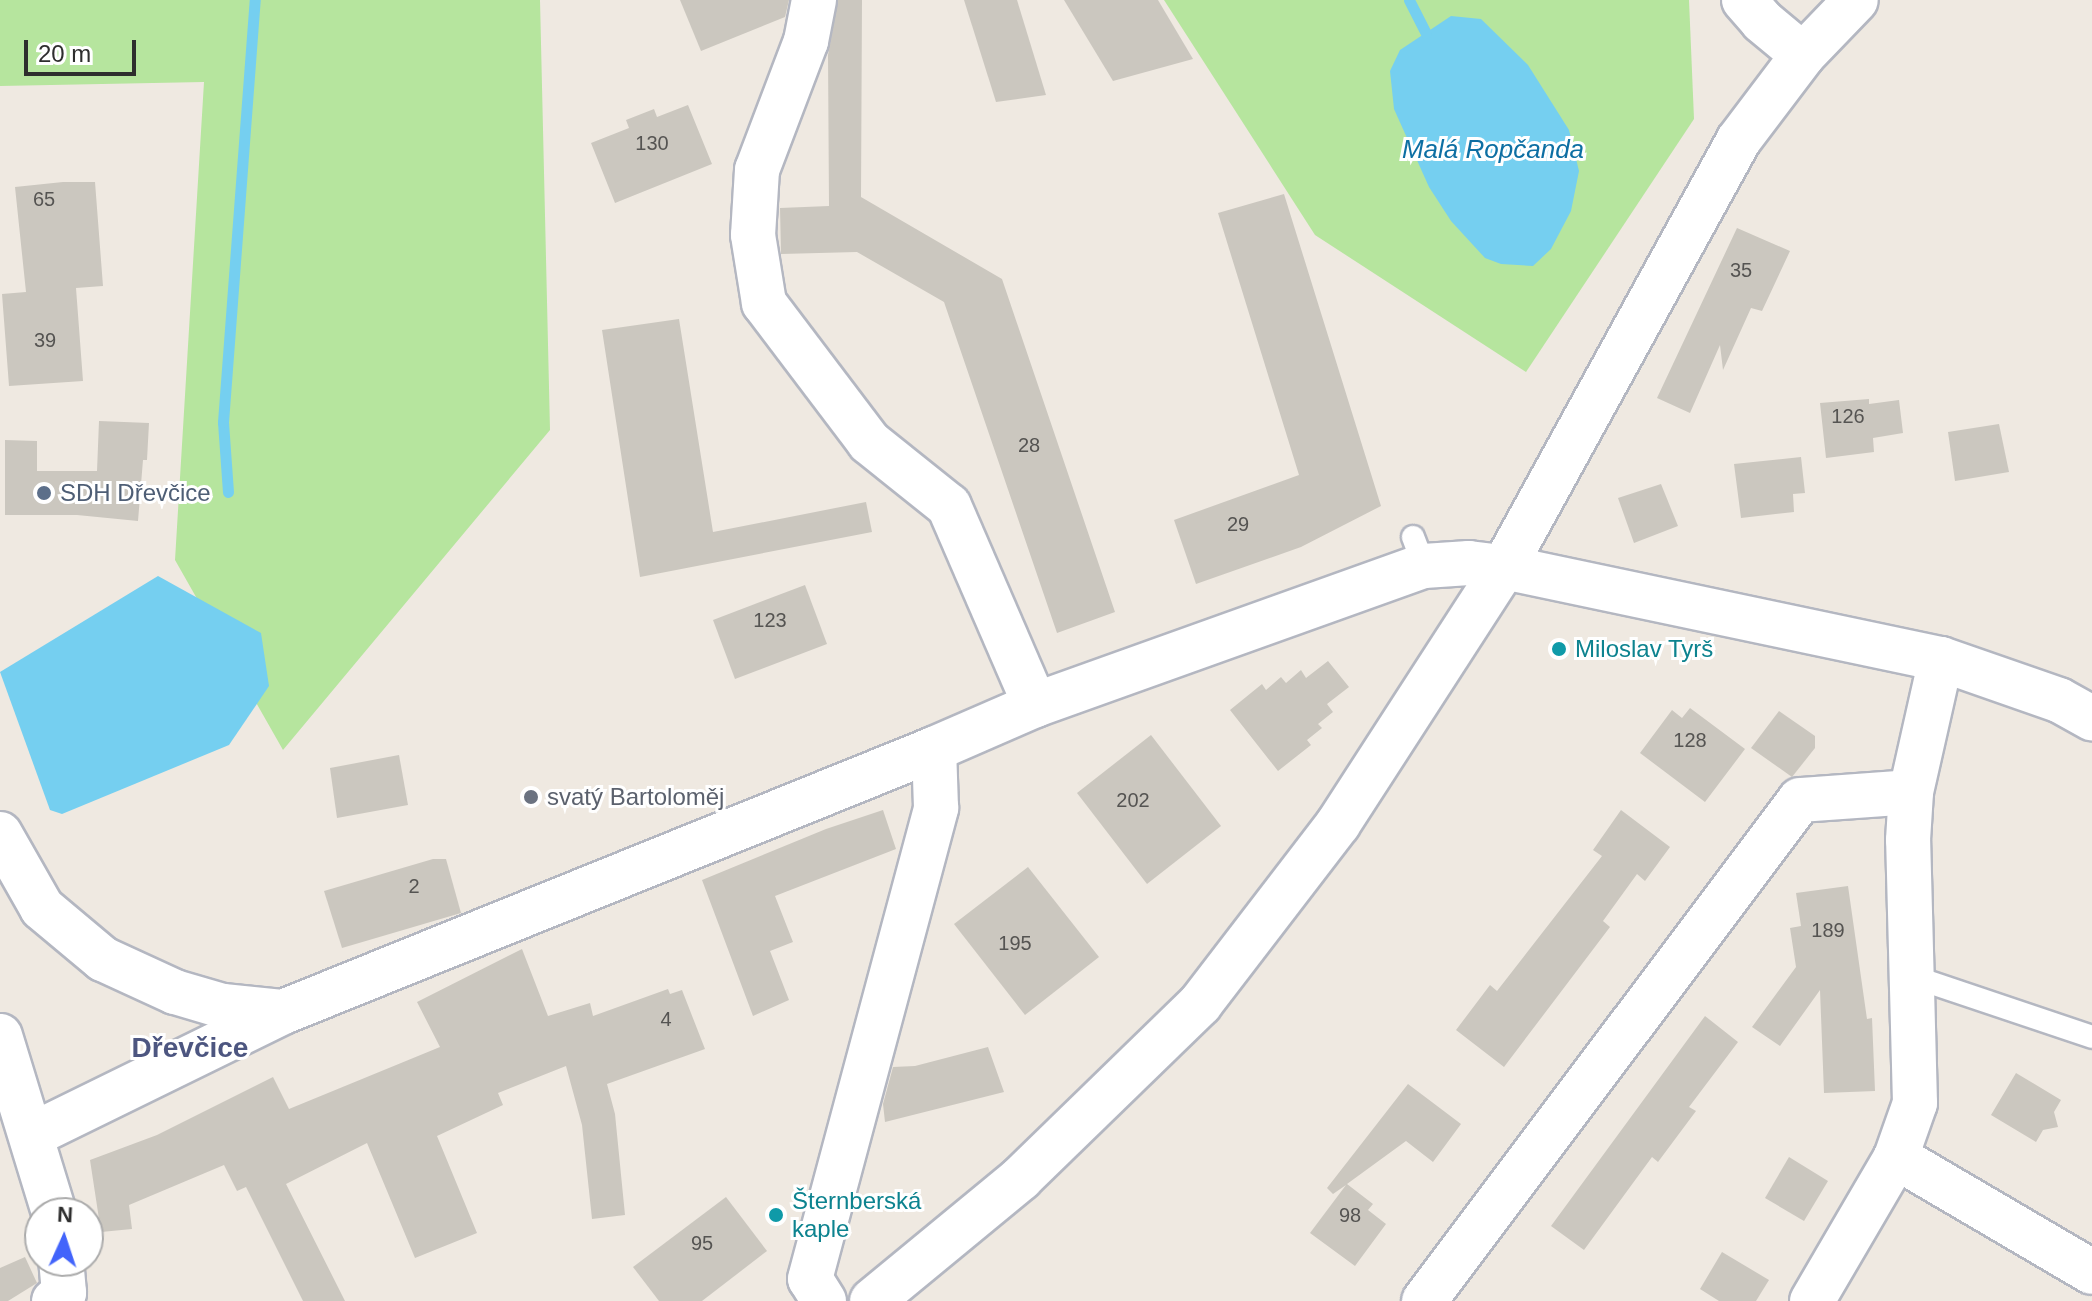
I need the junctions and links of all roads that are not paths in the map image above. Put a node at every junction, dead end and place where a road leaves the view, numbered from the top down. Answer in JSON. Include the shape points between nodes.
{"nodes":[{"id":1,"x":814,"y":0,"type":"edge"},
{"id":2,"x":1744,"y":0,"type":"edge"},
{"id":3,"x":1856,"y":0,"type":"edge"},
{"id":4,"x":1803,"y":55,"type":"junction"},
{"id":5,"x":1504,"y":567,"type":"junction"},
{"id":6,"x":1941,"y":659,"type":"junction"},
{"id":7,"x":1035,"y":705,"type":"junction"},
{"id":8,"x":2092,"y":718,"type":"edge"},
{"id":9,"x":934,"y":749,"type":"junction"},
{"id":10,"x":1911,"y":792,"type":"junction"},
{"id":11,"x":0,"y":834,"type":"edge"},
{"id":12,"x":1911,"y":976,"type":"junction"},
{"id":13,"x":283,"y":1012,"type":"junction"},
{"id":14,"x":0,"y":1036,"type":"edge"},
{"id":15,"x":2092,"y":1037,"type":"edge"},
{"id":16,"x":32,"y":1135,"type":"junction"},
{"id":17,"x":1896,"y":1157,"type":"junction"},
{"id":18,"x":49,"y":1197,"type":"edge"},
{"id":19,"x":2092,"y":1272,"type":"edge"},
{"id":20,"x":62,"y":1277,"type":"edge"},
{"id":21,"x":54,"y":1301,"type":"edge"},
{"id":22,"x":824,"y":1301,"type":"edge"},
{"id":23,"x":872,"y":1301,"type":"edge"},
{"id":24,"x":1424,"y":1301,"type":"edge"},
{"id":25,"x":1812,"y":1301,"type":"edge"}],
"edges":[{"from":1,"to":7,"type":"street","via":[[806,41],[757,170],[753,235],[764,303],[869,442],[949,506]]},
{"from":2,"to":4,"type":"street"},
{"from":3,"to":4,"type":"street"},
{"from":4,"to":5,"type":"street","via":[[1738,141]]},
{"from":5,"to":6,"type":"street"},
{"from":5,"to":7,"type":"street","via":[[1418,552]]},
{"from":5,"to":23,"type":"street","via":[[1338,824],[1200,1004],[1021,1178]]},
{"from":6,"to":8,"type":"street","via":[[2059,700]]},
{"from":6,"to":10,"type":"street"},
{"from":7,"to":9,"type":"street"},
{"from":9,"to":13,"type":"street"},
{"from":9,"to":22,"type":"street","via":[[936,808],[810,1279]]},
{"from":10,"to":12,"type":"street"},
{"from":10,"to":24,"type":"street","via":[[1800,800]]},
{"from":11,"to":13,"type":"street","via":[[42,908],[103,959],[175,992],[223,1006]]},
{"from":12,"to":15,"type":"lane"},
{"from":12,"to":17,"type":"street","via":[[1915,1103]]},
{"from":13,"to":16,"type":"street"},
{"from":14,"to":16,"type":"street"},
{"from":16,"to":18,"type":"street"},
{"from":17,"to":19,"type":"street"},
{"from":17,"to":25,"type":"street"},
{"from":20,"to":21,"type":"street","via":[[64,1293]]}]}
